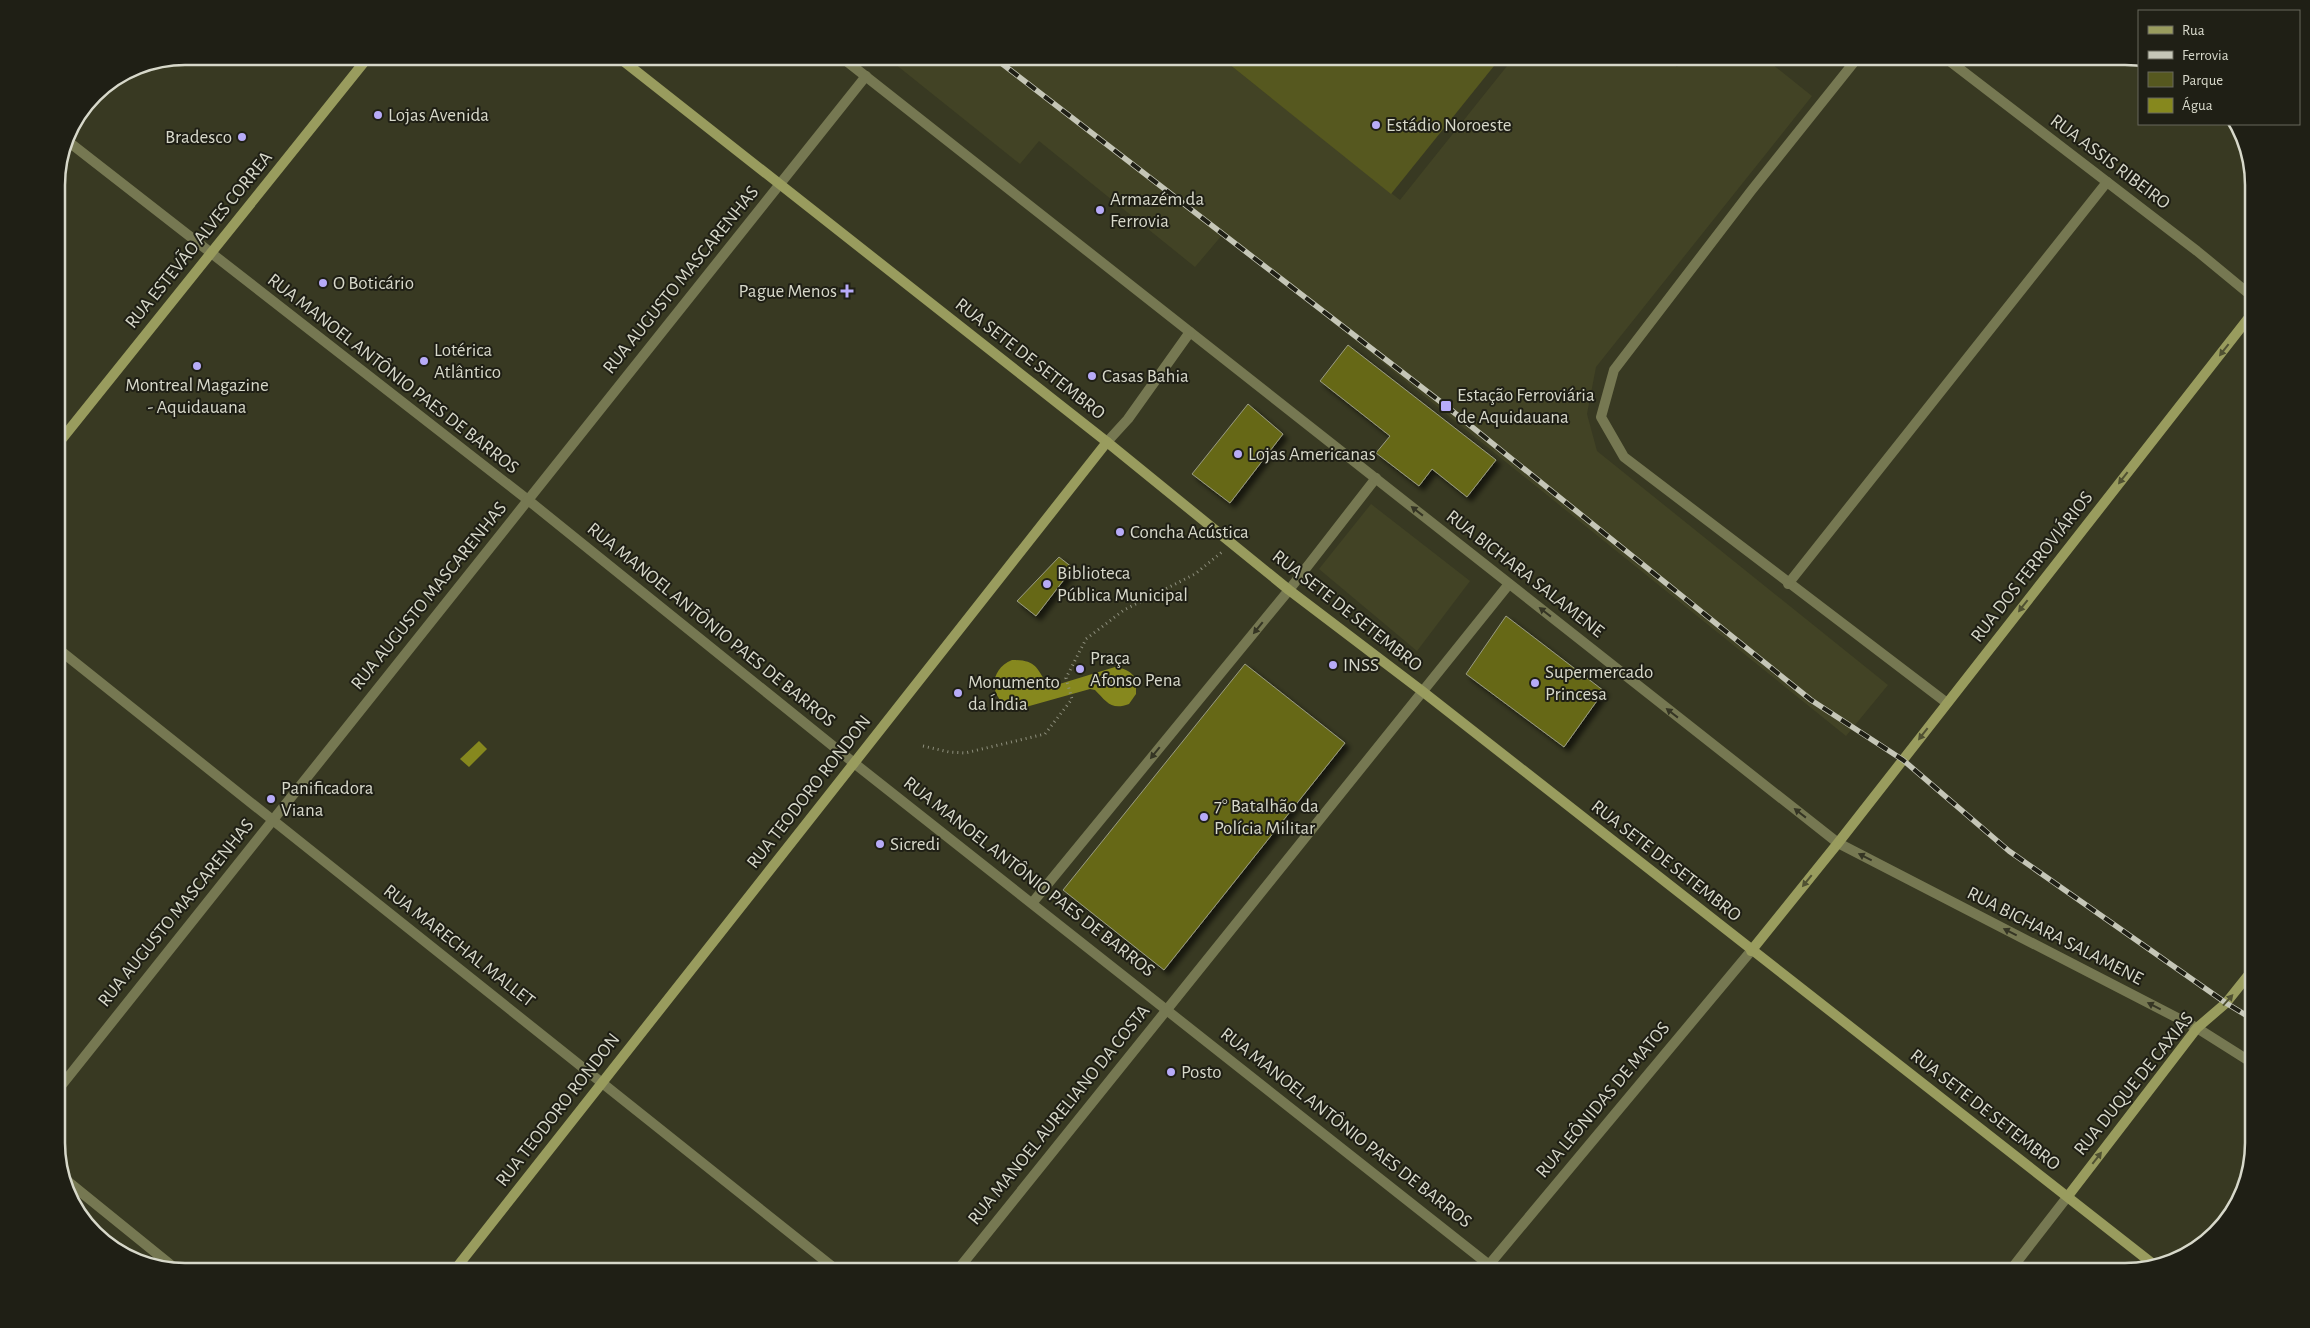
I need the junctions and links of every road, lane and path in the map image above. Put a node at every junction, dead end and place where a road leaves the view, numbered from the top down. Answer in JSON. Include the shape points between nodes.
{"nodes":[{"id":1,"x":362,"y":65,"type":"edge"},
{"id":2,"x":628,"y":65,"type":"edge"},
{"id":3,"x":852,"y":65,"type":"edge"},
{"id":4,"x":1852,"y":65,"type":"edge"},
{"id":5,"x":1955,"y":65,"type":"edge"},
{"id":6,"x":866,"y":76,"type":"junction"},
{"id":7,"x":72,"y":145,"type":"edge"},
{"id":8,"x":2107,"y":182,"type":"junction"},
{"id":9,"x":780,"y":184,"type":"junction"},
{"id":10,"x":211,"y":254,"type":"junction"},
{"id":11,"x":2245,"y":290,"type":"edge"},
{"id":12,"x":2245,"y":323,"type":"edge"},
{"id":13,"x":1190,"y":332,"type":"junction"},
{"id":14,"x":65,"y":435,"type":"edge"},
{"id":15,"x":1107,"y":442,"type":"junction"},
{"id":16,"x":1376,"y":478,"type":"junction"},
{"id":17,"x":528,"y":500,"type":"junction"},
{"id":18,"x":1232,"y":544,"type":"junction"},
{"id":19,"x":1509,"y":584,"type":"junction"},
{"id":20,"x":1788,"y":584,"type":"junction"},
{"id":21,"x":1288,"y":590,"type":"junction"},
{"id":22,"x":65,"y":655,"type":"edge"},
{"id":23,"x":1422,"y":691,"type":"junction"},
{"id":24,"x":1947,"y":704,"type":"junction"},
{"id":25,"x":923,"y":746,"type":"dead end"},
{"id":26,"x":854,"y":763,"type":"junction"},
{"id":27,"x":272,"y":821,"type":"junction"},
{"id":28,"x":1838,"y":843,"type":"junction"},
{"id":29,"x":1033,"y":902,"type":"junction"},
{"id":30,"x":1751,"y":951,"type":"junction"},
{"id":31,"x":2245,"y":979,"type":"edge"},
{"id":32,"x":1167,"y":1009,"type":"junction"},
{"id":33,"x":2197,"y":1028,"type":"junction"},
{"id":34,"x":2245,"y":1058,"type":"edge"},
{"id":35,"x":65,"y":1080,"type":"edge"},
{"id":36,"x":602,"y":1083,"type":"junction"},
{"id":37,"x":72,"y":1185,"type":"edge"},
{"id":38,"x":2068,"y":1196,"type":"junction"},
{"id":39,"x":2149,"y":1260,"type":"edge"},
{"id":40,"x":167,"y":1262,"type":"edge"},
{"id":41,"x":460,"y":1263,"type":"edge"},
{"id":42,"x":829,"y":1263,"type":"edge"},
{"id":43,"x":963,"y":1263,"type":"edge"},
{"id":44,"x":1480,"y":1263,"type":"edge"},
{"id":45,"x":1490,"y":1263,"type":"edge"},
{"id":46,"x":2015,"y":1263,"type":"edge"}],
"edges":[{"from":1,"to":10,"type":"main road","name":"RUA ESTEVÃO ALVES CORREA"},
{"from":2,"to":9,"type":"main road","name":"RUA SETE DE SETEMBRO"},
{"from":3,"to":6,"type":"street","name":"RUA BICHARA SALAMENE"},
{"from":4,"to":20,"type":"street","via":[[1614,370],[1601,417],[1624,458]]},
{"from":5,"to":8,"type":"street","name":"RUA ASSIS RIBEIRO"},
{"from":6,"to":9,"type":"street","name":"RUA AUGUSTO MASCARENHAS"},
{"from":6,"to":13,"type":"street","name":"RUA BICHARA SALAMENE"},
{"from":7,"to":10,"type":"street","name":"RUA MANOEL ANTÔNIO PAES DE BARROS"},
{"from":8,"to":11,"type":"street","name":"RUA ASSIS RIBEIRO"},
{"from":8,"to":20,"type":"street"},
{"from":9,"to":15,"type":"main road","name":"RUA SETE DE SETEMBRO"},
{"from":9,"to":17,"type":"street","name":"RUA AUGUSTO MASCARENHAS"},
{"from":10,"to":14,"type":"main road","name":"RUA ESTEVÃO ALVES CORREA"},
{"from":10,"to":17,"type":"street","name":"RUA MANOEL ANTÔNIO PAES DE BARROS"},
{"from":12,"to":24,"type":"main road","name":"RUA DOS FERROVIÁRIOS","one_way":true},
{"from":13,"to":15,"type":"street","name":"RUA TEODORO RONDON","via":[[1128,419]]},
{"from":13,"to":16,"type":"street","name":"RUA BICHARA SALAMENE"},
{"from":15,"to":18,"type":"main road","name":"RUA SETE DE SETEMBRO"},
{"from":15,"to":26,"type":"main road","name":"RUA TEODORO RONDON"},
{"from":19,"to":16,"type":"street","name":"RUA BICHARA SALAMENE","one_way":true},
{"from":16,"to":21,"type":"street"},
{"from":17,"to":26,"type":"street","name":"RUA MANOEL ANTÔNIO PAES DE BARROS"},
{"from":17,"to":27,"type":"street","name":"RUA AUGUSTO MASCARENHAS"},
{"from":18,"to":21,"type":"main road","name":"RUA SETE DE SETEMBRO"},
{"from":18,"to":25,"type":"path","via":[[1194,574],[1124,610],[1086,639],[1066,678],[1072,699],[1045,734],[965,752]]},
{"from":19,"to":23,"type":"street","name":"RUA MANOEL AURELIANO DA COSTA"},
{"from":28,"to":19,"type":"street","name":"RUA BICHARA SALAMENE","one_way":true},
{"from":20,"to":24,"type":"street"},
{"from":21,"to":23,"type":"main road","name":"RUA SETE DE SETEMBRO"},
{"from":21,"to":29,"type":"street","one_way":true},
{"from":22,"to":27,"type":"street","name":"RUA MARECHAL MALLET"},
{"from":23,"to":30,"type":"main road","name":"RUA SETE DE SETEMBRO"},
{"from":23,"to":32,"type":"street","name":"RUA MANOEL AURELIANO DA COSTA"},
{"from":24,"to":28,"type":"main road","name":"RUA DOS FERROVIÁRIOS","one_way":true},
{"from":26,"to":29,"type":"street","name":"RUA MANOEL ANTÔNIO PAES DE BARROS"},
{"from":26,"to":36,"type":"main road","name":"RUA TEODORO RONDON"},
{"from":27,"to":35,"type":"street","name":"RUA AUGUSTO MASCARENHAS"},
{"from":27,"to":36,"type":"street","name":"RUA MARECHAL MALLET"},
{"from":28,"to":30,"type":"main road","one_way":true},
{"from":33,"to":28,"type":"street","name":"RUA BICHARA SALAMENE","one_way":true},
{"from":29,"to":32,"type":"street","name":"RUA MANOEL ANTÔNIO PAES DE BARROS"},
{"from":30,"to":38,"type":"main road","name":"RUA SETE DE SETEMBRO"},
{"from":30,"to":45,"type":"street","name":"RUA LEÔNIDAS DE MATOS"},
{"from":33,"to":31,"type":"main road","name":"RUA DUQUE DE CAXIAS","one_way":true,"via":[[2226,1003]]},
{"from":32,"to":43,"type":"street","name":"RUA MANOEL AURELIANO DA COSTA"},
{"from":32,"to":44,"type":"street","name":"RUA MANOEL ANTÔNIO PAES DE BARROS"},
{"from":33,"to":34,"type":"street","name":"RUA BICHARA SALAMENE"},
{"from":38,"to":33,"type":"main road","name":"RUA DUQUE DE CAXIAS","one_way":true},
{"from":36,"to":41,"type":"main road","name":"RUA TEODORO RONDON"},
{"from":36,"to":42,"type":"street","name":"RUA MARECHAL MALLET"},
{"from":37,"to":40,"type":"street"},
{"from":38,"to":39,"type":"main road","name":"RUA SETE DE SETEMBRO"},
{"from":38,"to":46,"type":"street","name":"RUA DUQUE DE CAXIAS"}]}
